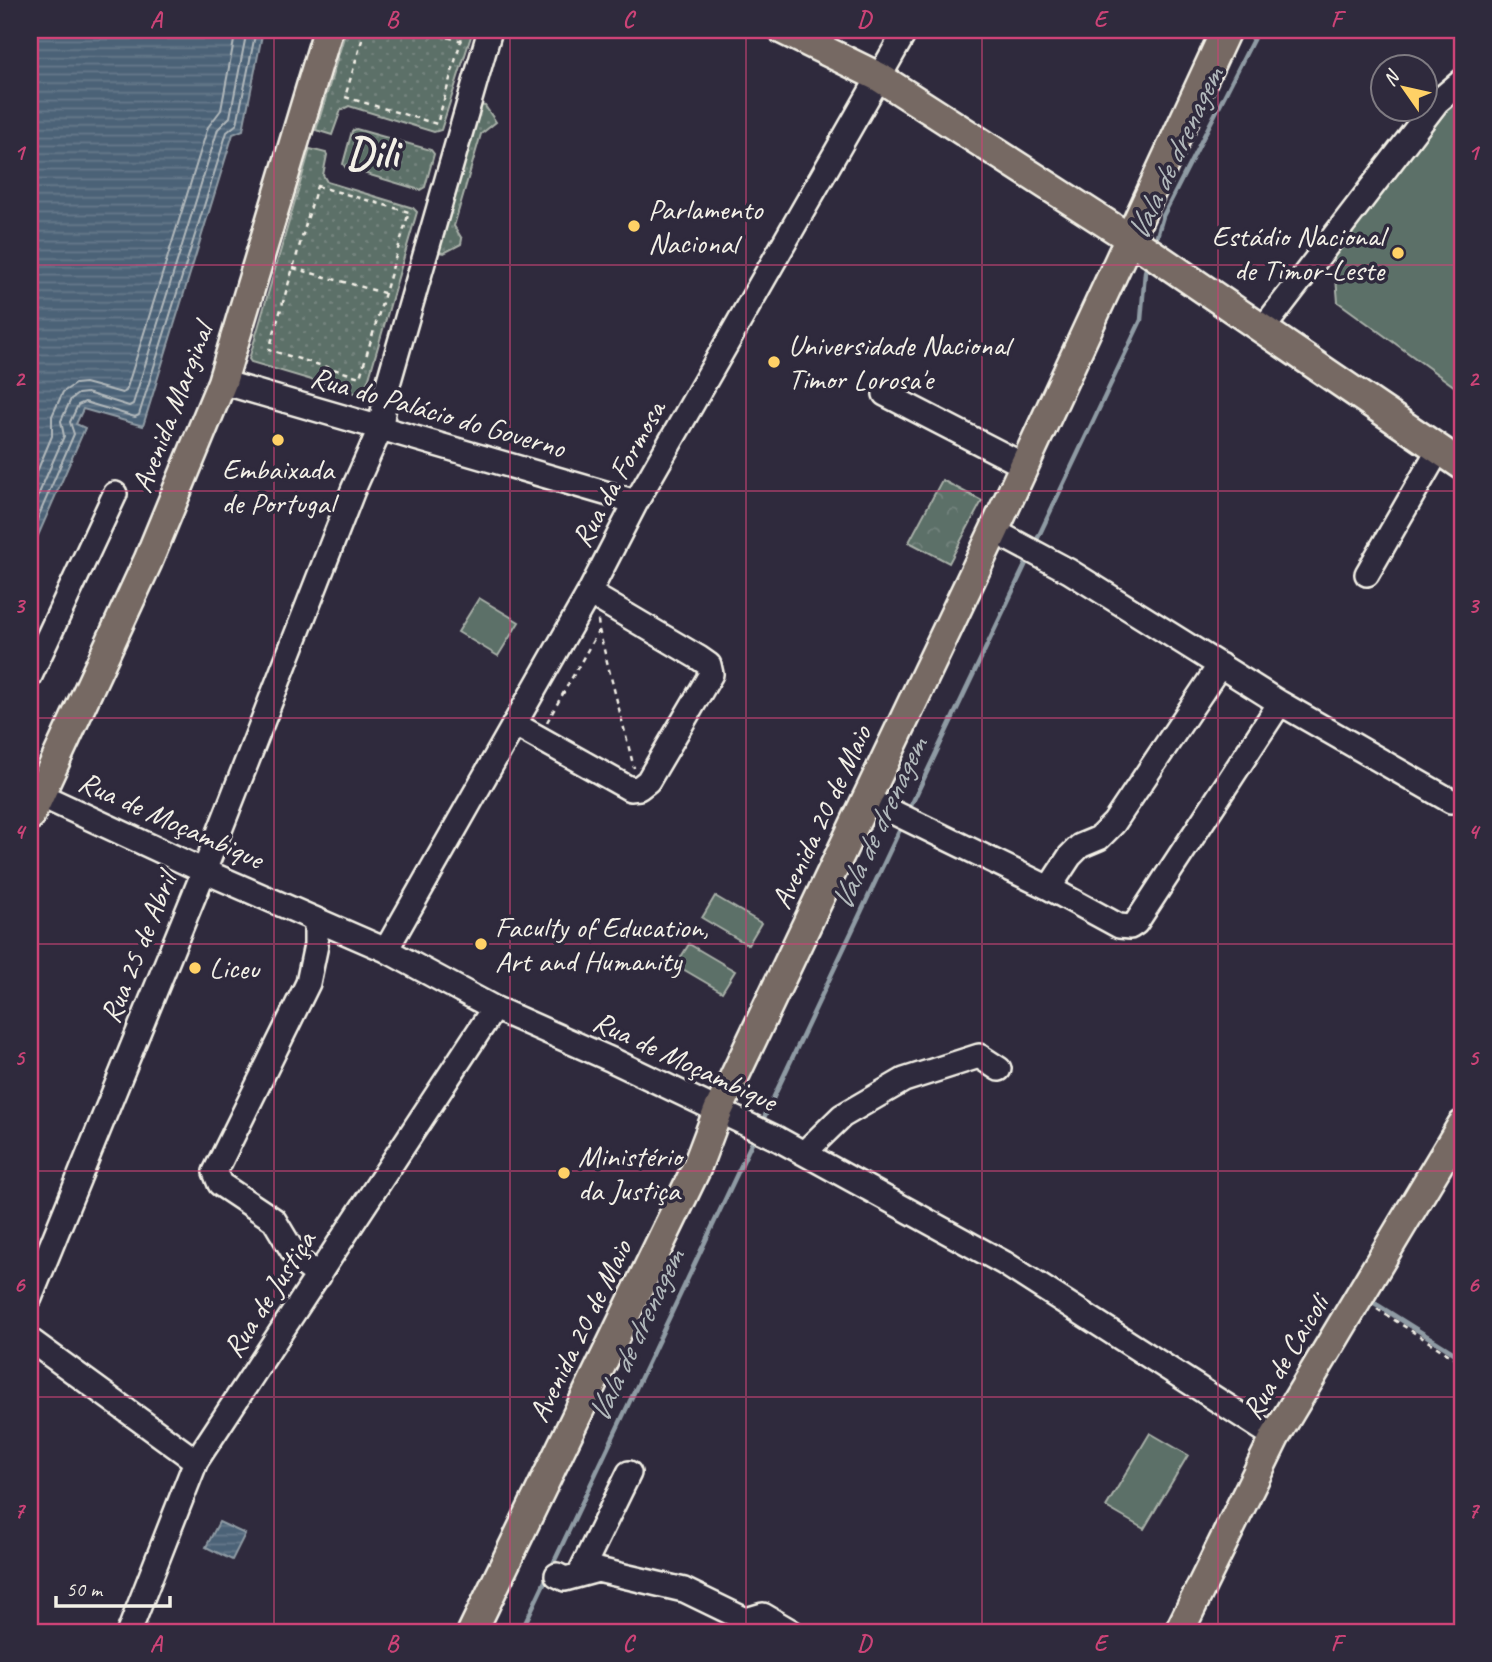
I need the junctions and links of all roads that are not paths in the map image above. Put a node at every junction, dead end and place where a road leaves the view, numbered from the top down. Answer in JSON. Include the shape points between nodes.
{"nodes":[{"id":1,"x":328,"y":30,"type":"edge"},
{"id":2,"x":490,"y":30,"type":"edge"},
{"id":3,"x":783,"y":30,"type":"edge"},
{"id":4,"x":906,"y":30,"type":"edge"},
{"id":5,"x":1226,"y":30,"type":"edge"},
{"id":6,"x":879,"y":77,"type":"junction"},
{"id":7,"x":1462,"y":81,"type":"edge"},
{"id":8,"x":1129,"y":238,"type":"junction"},
{"id":9,"x":1262,"y":330,"type":"junction"},
{"id":10,"x":222,"y":382,"type":"junction"},
{"id":11,"x":885,"y":394,"type":"dead end"},
{"id":12,"x":381,"y":428,"type":"junction"},
{"id":13,"x":1451,"y":457,"type":"edge"},
{"id":14,"x":1025,"y":466,"type":"junction"},
{"id":15,"x":115,"y":494,"type":"dead end"},
{"id":16,"x":636,"y":502,"type":"junction"},
{"id":17,"x":995,"y":531,"type":"junction"},
{"id":18,"x":1367,"y":574,"type":"dead end"},
{"id":19,"x":597,"y":598,"type":"junction"},
{"id":20,"x":1220,"y":665,"type":"junction"},
{"id":21,"x":30,"y":676,"type":"edge"},
{"id":22,"x":1280,"y":703,"type":"junction"},
{"id":23,"x":514,"y":724,"type":"junction"},
{"id":24,"x":866,"y":799,"type":"junction"},
{"id":25,"x":1451,"y":801,"type":"dead end"},
{"id":26,"x":35,"y":806,"type":"edge"},
{"id":27,"x":204,"y":870,"type":"junction"},
{"id":28,"x":1049,"y":888,"type":"junction"},
{"id":29,"x":316,"y":920,"type":"junction"},
{"id":30,"x":386,"y":950,"type":"junction"},
{"id":31,"x":494,"y":1008,"type":"junction"},
{"id":32,"x":999,"y":1069,"type":"dead end"},
{"id":33,"x":718,"y":1111,"type":"junction"},
{"id":34,"x":1462,"y":1125,"type":"edge"},
{"id":35,"x":804,"y":1153,"type":"junction"},
{"id":36,"x":319,"y":1276,"type":"junction"},
{"id":37,"x":30,"y":1298,"type":"edge"},
{"id":38,"x":30,"y":1340,"type":"edge"},
{"id":39,"x":1275,"y":1437,"type":"junction"},
{"id":40,"x":196,"y":1461,"type":"junction"},
{"id":41,"x":629,"y":1473,"type":"dead end"},
{"id":42,"x":745,"y":1626,"type":"edge"},
{"id":43,"x":1185,"y":1626,"type":"edge"},
{"id":44,"x":129,"y":1632,"type":"edge"},
{"id":45,"x":472,"y":1632,"type":"edge"},
{"id":46,"x":792,"y":1632,"type":"edge"}],
"edges":[{"from":1,"to":10,"type":"main road","name":"Avenida Marginal"},
{"from":2,"to":12,"type":"street","name":"Rua 25 de Abril","via":[[386,391]]},
{"from":3,"to":6,"type":"main road"},
{"from":4,"to":6,"type":"street","name":"Rua da Formosa"},
{"from":5,"to":8,"type":"main road","name":"Avenida 20 de Maio"},
{"from":6,"to":8,"type":"main road"},
{"from":6,"to":16,"type":"street","name":"Rua da Formosa"},
{"from":7,"to":9,"type":"street","via":[[1437,102]]},
{"from":8,"to":9,"type":"main road"},
{"from":8,"to":14,"type":"main road","name":"Avenida 20 de Maio"},
{"from":9,"to":13,"type":"main road"},
{"from":10,"to":12,"type":"street","name":"Rua do Palácio do Governo"},
{"from":10,"to":26,"type":"main road","name":"Avenida Marginal","via":[[148,561]]},
{"from":11,"to":14,"type":"street"},
{"from":12,"to":16,"type":"street","name":"Rua do Palácio do Governo"},
{"from":12,"to":27,"type":"street","name":"Rua 25 de Abril"},
{"from":13,"to":18,"type":"street"},
{"from":14,"to":17,"type":"main road","name":"Avenida 20 de Maio"},
{"from":15,"to":21,"type":"street"},
{"from":16,"to":19,"type":"street","name":"Rua da Formosa"},
{"from":17,"to":20,"type":"street"},
{"from":17,"to":24,"type":"main road","name":"Avenida 20 de Maio"},
{"from":19,"to":23,"type":"street","name":"Rua da Formosa"},
{"from":19,"to":23,"type":"street","via":[[709,665],[710,674],[648,780],[630,789]]},
{"from":20,"to":22,"type":"street"},
{"from":20,"to":28,"type":"street","via":[[1114,823],[1099,838],[1080,846]]},
{"from":22,"to":25,"type":"street"},
{"from":22,"to":28,"type":"street","via":[[1136,923],[1119,926]]},
{"from":23,"to":30,"type":"street","name":"Rua da Formosa"},
{"from":24,"to":28,"type":"street"},
{"from":24,"to":33,"type":"main road","name":"Avenida 20 de Maio"},
{"from":26,"to":27,"type":"street","name":"Rua de Moçambique"},
{"from":27,"to":29,"type":"street","name":"Rua de Moçambique"},
{"from":27,"to":37,"type":"street","name":"Rua 25 de Abril"},
{"from":29,"to":30,"type":"street","name":"Rua de Moçambique"},
{"from":29,"to":36,"type":"street","via":[[308,983],[215,1172],[220,1184],[274,1220],[298,1260]]},
{"from":30,"to":31,"type":"street","name":"Rua de Moçambique"},
{"from":31,"to":33,"type":"street","name":"Rua de Moçambique"},
{"from":31,"to":36,"type":"street","name":"Rua de Justiça"},
{"from":32,"to":35,"type":"street","via":[[979,1056],[904,1080],[842,1116]]},
{"from":33,"to":35,"type":"street","name":"Rua de Moçambique"},
{"from":33,"to":45,"type":"main road","name":"Avenida 20 de Maio","via":[[696,1169]]},
{"from":34,"to":39,"type":"main road","name":"Rua de Caicoli"},
{"from":35,"to":39,"type":"street","name":"Rua de Moçambique","via":[[1004,1263]]},
{"from":36,"to":40,"type":"street","name":"Rua de Justiça"},
{"from":38,"to":40,"type":"street"},
{"from":39,"to":43,"type":"main road","name":"Rua de Caicoli"},
{"from":40,"to":44,"type":"street","name":"Rua de Justiça"},
{"from":41,"to":42,"type":"street","via":[[568,1575],[598,1570],[684,1590]]},
{"from":42,"to":46,"type":"street","via":[[763,1615]]}]}
